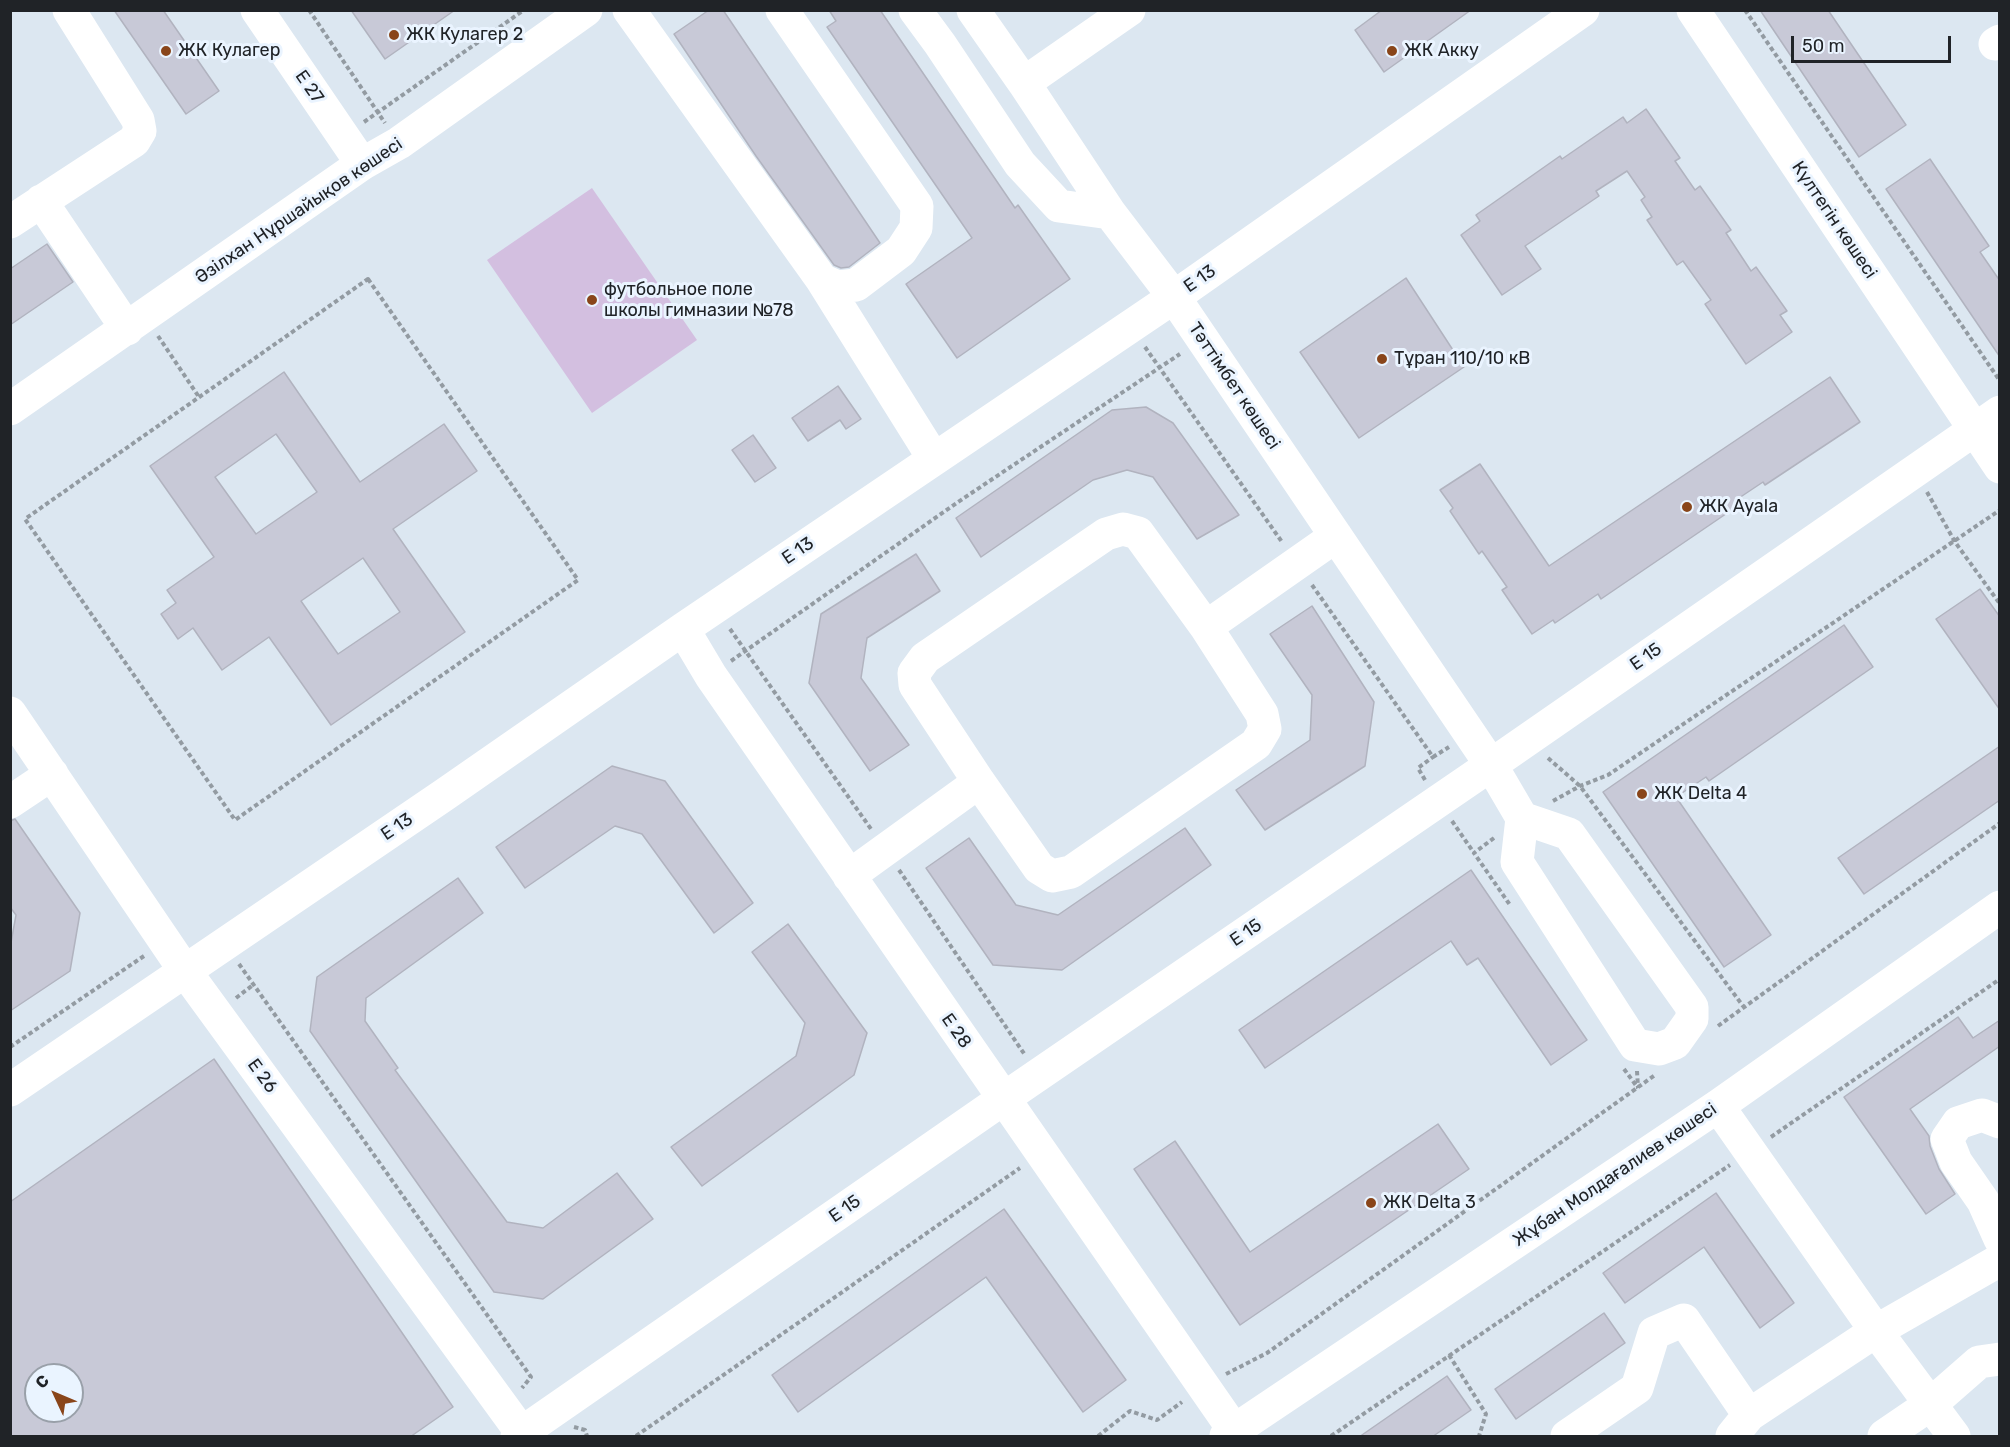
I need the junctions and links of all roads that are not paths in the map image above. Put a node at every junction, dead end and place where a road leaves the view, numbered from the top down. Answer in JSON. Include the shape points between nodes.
{"nodes":[{"id":1,"x":69,"y":10,"type":"edge"},
{"id":2,"x":256,"y":10,"type":"edge"},
{"id":3,"x":586,"y":10,"type":"edge"},
{"id":4,"x":629,"y":10,"type":"edge"},
{"id":5,"x":782,"y":10,"type":"edge"},
{"id":6,"x":915,"y":10,"type":"edge"},
{"id":7,"x":973,"y":10,"type":"edge"},
{"id":8,"x":1129,"y":10,"type":"edge"},
{"id":9,"x":1583,"y":10,"type":"edge"},
{"id":10,"x":1693,"y":10,"type":"edge"},
{"id":11,"x":1085,"y":22,"type":"edge"},
{"id":12,"x":1024,"y":83,"type":"junction"},
{"id":13,"x":362,"y":164,"type":"junction"},
{"id":14,"x":41,"y":201,"type":"junction"},
{"id":15,"x":1110,"y":213,"type":"junction"},
{"id":16,"x":10,"y":222,"type":"edge"},
{"id":17,"x":822,"y":280,"type":"junction"},
{"id":18,"x":1174,"y":297,"type":"junction"},
{"id":19,"x":136,"y":322,"type":"junction"},
{"id":20,"x":10,"y":409,"type":"edge"},
{"id":21,"x":1987,"y":420,"type":"edge"},
{"id":22,"x":934,"y":459,"type":"junction"},
{"id":23,"x":2000,"y":467,"type":"edge"},
{"id":24,"x":1336,"y":536,"type":"junction"},
{"id":25,"x":1206,"y":627,"type":"junction"},
{"id":26,"x":682,"y":629,"type":"junction"},
{"id":27,"x":10,"y":713,"type":"edge"},
{"id":28,"x":1491,"y":765,"type":"junction"},
{"id":29,"x":52,"y":774,"type":"junction"},
{"id":30,"x":979,"y":782,"type":"junction"},
{"id":31,"x":10,"y":802,"type":"edge"},
{"id":32,"x":1522,"y":818,"type":"junction"},
{"id":33,"x":849,"y":876,"type":"junction"},
{"id":34,"x":2000,"y":907,"type":"edge"},
{"id":35,"x":185,"y":971,"type":"junction"},
{"id":36,"x":10,"y":1090,"type":"edge"},
{"id":37,"x":1003,"y":1100,"type":"junction"},
{"id":38,"x":1718,"y":1106,"type":"junction"},
{"id":39,"x":2000,"y":1122,"type":"edge"},
{"id":40,"x":2000,"y":1239,"type":"edge"},
{"id":41,"x":2000,"y":1260,"type":"edge"},
{"id":42,"x":1876,"y":1331,"type":"junction"},
{"id":43,"x":2000,"y":1359,"type":"edge"},
{"id":44,"x":1931,"y":1404,"type":"junction"},
{"id":45,"x":1740,"y":1426,"type":"edge"},
{"id":46,"x":526,"y":1431,"type":"edge"},
{"id":47,"x":1233,"y":1435,"type":"edge"},
{"id":48,"x":1567,"y":1437,"type":"edge"},
{"id":49,"x":1884,"y":1437,"type":"edge"},
{"id":50,"x":1954,"y":1437,"type":"edge"}],
"edges":[{"from":1,"to":14,"type":"street","via":[[138,120],[140,131],[134,141]]},
{"from":2,"to":13,"type":"street","name":"E 27"},
{"from":3,"to":13,"type":"street","name":"Әзілхан Нұршайықов көшесі","via":[[399,143]]},
{"from":4,"to":17,"type":"street"},
{"from":5,"to":17,"type":"street","via":[[917,206],[916,228],[902,251],[856,285],[838,287]]},
{"from":6,"to":15,"type":"street","via":[[1020,164],[1059,206]]},
{"from":7,"to":12,"type":"street","name":"Тәттімбет көшесі"},
{"from":8,"to":11,"type":"street"},
{"from":9,"to":18,"type":"street","name":"E 13"},
{"from":10,"to":21,"type":"street","name":"Күлтегін көшесі"},
{"from":11,"to":12,"type":"street"},
{"from":12,"to":15,"type":"street","name":"Тәттімбет көшесі"},
{"from":13,"to":19,"type":"street","name":"Әзілхан Нұршайықов көшесі"},
{"from":14,"to":16,"type":"street"},
{"from":14,"to":19,"type":"street"},
{"from":15,"to":18,"type":"street","name":"Тәттімбет көшесі"},
{"from":17,"to":22,"type":"street"},
{"from":18,"to":22,"type":"street","name":"E 13"},
{"from":18,"to":24,"type":"street","name":"Тәттімбет көшесі"},
{"from":19,"to":20,"type":"street","name":"Әзілхан Нұршайықов көшесі"},
{"from":21,"to":23,"type":"street","name":"Күлтегін көшесі"},
{"from":21,"to":28,"type":"street","name":"E 15"},
{"from":22,"to":26,"type":"street","name":"E 13"},
{"from":24,"to":25,"type":"street"},
{"from":24,"to":28,"type":"street","name":"Тәттімбет көшесі"},
{"from":25,"to":30,"type":"street","via":[[1262,714],[1265,729],[1256,744],[1071,872],[1052,876],[1039,868]]},
{"from":25,"to":30,"type":"street","via":[[1137,533],[1124,529],[1106,534],[925,658],[914,673],[915,685]]},
{"from":26,"to":33,"type":"street","name":"E 28"},
{"from":26,"to":35,"type":"street","name":"E 13"},
{"from":27,"to":29,"type":"street","name":"E 26"},
{"from":28,"to":32,"type":"street","name":"Тәттімбет көшесі"},
{"from":28,"to":37,"type":"street","name":"E 15"},
{"from":29,"to":31,"type":"street"},
{"from":29,"to":35,"type":"street","name":"E 26"},
{"from":30,"to":33,"type":"street"},
{"from":32,"to":32,"type":"street","via":[[1517,862],[1635,1045],[1659,1049],[1676,1042],[1692,1019],[1692,1007],[1569,834]]},
{"from":33,"to":37,"type":"street","name":"E 28"},
{"from":34,"to":38,"type":"street","name":"Жұбан Молдағалиев көшесі"},
{"from":35,"to":36,"type":"street","name":"E 13"},
{"from":35,"to":46,"type":"street","name":"E 26"},
{"from":37,"to":46,"type":"street","name":"E 15"},
{"from":37,"to":47,"type":"street","name":"E 28","via":[[1203,1386]]},
{"from":38,"to":42,"type":"street"},
{"from":38,"to":47,"type":"street","name":"Жұбан Молдағалиев көшесі"},
{"from":39,"to":40,"type":"street","via":[[1982,1115],[1958,1123],[1947,1139]]},
{"from":41,"to":42,"type":"street"},
{"from":42,"to":44,"type":"street"},
{"from":42,"to":45,"type":"street"},
{"from":43,"to":44,"type":"street","via":[[1979,1362]]},
{"from":44,"to":49,"type":"street"},
{"from":44,"to":50,"type":"street"},
{"from":45,"to":48,"type":"street","via":[[1684,1320],[1654,1333],[1637,1388]]}]}
